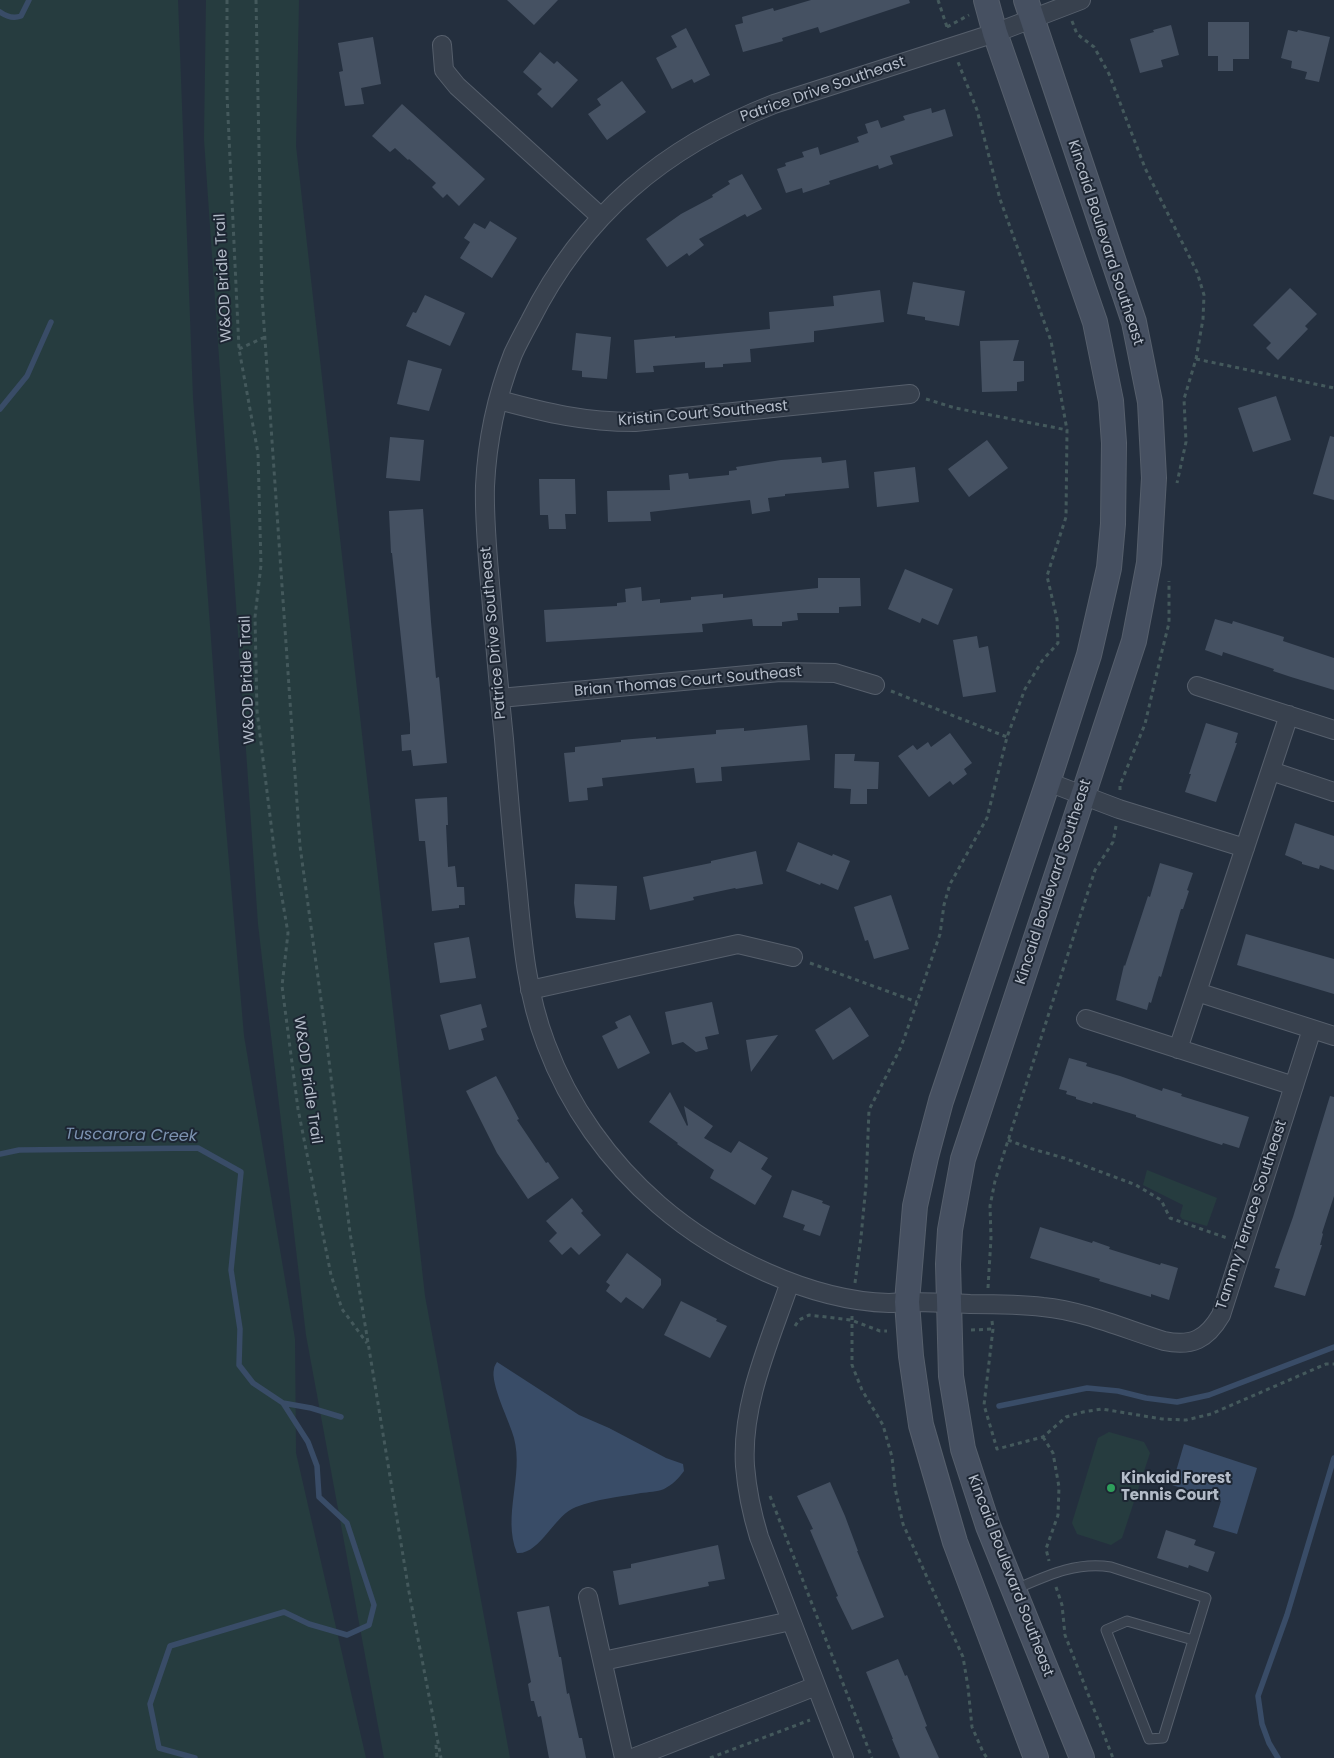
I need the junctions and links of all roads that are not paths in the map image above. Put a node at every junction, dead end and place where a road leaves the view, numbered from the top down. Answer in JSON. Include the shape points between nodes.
{"nodes":[{"id":1,"x":986,"y":0,"type":"edge"},
{"id":2,"x":1082,"y":0,"type":"edge"},
{"id":3,"x":1029,"y":9,"type":"edge"},
{"id":4,"x":995,"y":33,"type":"junction"},
{"id":5,"x":442,"y":46,"type":"dead end"},
{"id":6,"x":601,"y":217,"type":"junction"},
{"id":7,"x":910,"y":394,"type":"road end"},
{"id":8,"x":499,"y":400,"type":"junction"},
{"id":9,"x":875,"y":685,"type":"road end"},
{"id":10,"x":1197,"y":686,"type":"dead end"},
{"id":11,"x":500,"y":698,"type":"junction"},
{"id":12,"x":1289,"y":715,"type":"junction"},
{"id":13,"x":1334,"y":730,"type":"edge"},
{"id":14,"x":1271,"y":772,"type":"junction"},
{"id":15,"x":1048,"y":782,"type":"junction"},
{"id":16,"x":1334,"y":792,"type":"edge"},
{"id":17,"x":1082,"y":795,"type":"junction"},
{"id":18,"x":1245,"y":848,"type":"junction"},
{"id":19,"x":793,"y":957,"type":"road end"},
{"id":20,"x":530,"y":990,"type":"junction"},
{"id":21,"x":1197,"y":992,"type":"junction"},
{"id":22,"x":1086,"y":1019,"type":"dead end"},
{"id":23,"x":1312,"y":1029,"type":"junction"},
{"id":24,"x":1334,"y":1036,"type":"edge"},
{"id":25,"x":1178,"y":1049,"type":"junction"},
{"id":26,"x":1294,"y":1086,"type":"junction"},
{"id":27,"x":790,"y":1282,"type":"junction"},
{"id":28,"x":907,"y":1302,"type":"junction"},
{"id":29,"x":948,"y":1303,"type":"junction"},
{"id":30,"x":1013,"y":1590,"type":"junction"},
{"id":31,"x":588,"y":1597,"type":"dead end"},
{"id":32,"x":791,"y":1621,"type":"junction"},
{"id":33,"x":1193,"y":1640,"type":"junction"},
{"id":34,"x":603,"y":1661,"type":"junction"},
{"id":35,"x":816,"y":1686,"type":"junction"},
{"id":36,"x":624,"y":1758,"type":"edge"},
{"id":37,"x":633,"y":1758,"type":"edge"},
{"id":38,"x":844,"y":1758,"type":"edge"},
{"id":39,"x":1036,"y":1758,"type":"edge"},
{"id":40,"x":1082,"y":1758,"type":"edge"}],
"edges":[{"from":1,"to":4,"type":"street"},
{"from":2,"to":3,"type":"street","name":"Patrice Drive Southeast"},
{"from":3,"to":4,"type":"street","name":"Patrice Drive Southeast"},
{"from":3,"to":17,"type":"street","name":"Kincaid Boulevard Southeast","via":[[1134,322],[1150,402],[1154,478],[1149,563],[1134,641]]},
{"from":4,"to":6,"type":"street","name":"Patrice Drive Southeast","via":[[774,104],[722,127],[668,158]]},
{"from":4,"to":15,"type":"street","via":[[1095,322],[1111,402],[1114,443],[1109,568],[1089,655]]},
{"from":5,"to":6,"type":"street","via":[[444,70],[457,86]]},
{"from":6,"to":8,"type":"street","name":"Patrice Drive Southeast","via":[[566,259],[542,296],[514,352]]},
{"from":7,"to":8,"type":"street","name":"Kristin Court Southeast","via":[[635,422],[577,419]]},
{"from":8,"to":11,"type":"street","name":"Patrice Drive Southeast","via":[[488,457],[485,514]]},
{"from":9,"to":11,"type":"street","name":"Brian Thomas Court Southeast","via":[[834,673],[780,672]]},
{"from":10,"to":12,"type":"street"},
{"from":11,"to":20,"type":"street","name":"Patrice Drive Southeast"},
{"from":12,"to":13,"type":"street"},
{"from":12,"to":14,"type":"street"},
{"from":14,"to":16,"type":"street"},
{"from":14,"to":18,"type":"street"},
{"from":15,"to":17,"type":"street"},
{"from":15,"to":28,"type":"street","via":[[941,1101],[915,1206]]},
{"from":17,"to":18,"type":"street"},
{"from":17,"to":29,"type":"street","name":"Kincaid Boulevard Southeast","via":[[963,1159],[950,1230]]},
{"from":18,"to":21,"type":"street"},
{"from":19,"to":20,"type":"street","via":[[738,944]]},
{"from":20,"to":27,"type":"street","name":"Patrice Drive Southeast","via":[[546,1045],[570,1096],[619,1165],[658,1205],[704,1239],[753,1267]]},
{"from":21,"to":23,"type":"street"},
{"from":21,"to":25,"type":"street"},
{"from":22,"to":25,"type":"street"},
{"from":23,"to":24,"type":"street"},
{"from":23,"to":26,"type":"street","name":"Tammy Terrace Southeast"},
{"from":25,"to":26,"type":"street"},
{"from":26,"to":29,"type":"street","name":"Tammy Terrace Southeast","via":[[1221,1315],[1204,1336],[1178,1344],[1048,1307]]},
{"from":27,"to":28,"type":"street","name":"Patrice Drive Southeast","via":[[853,1298]]},
{"from":27,"to":32,"type":"street","via":[[752,1393],[745,1465],[750,1504],[759,1537]]},
{"from":28,"to":29,"type":"street","name":"Tammy Terrace Southeast"},
{"from":28,"to":39,"type":"street","via":[[910,1356],[921,1425],[955,1542]]},
{"from":29,"to":30,"type":"street","name":"Kincaid Boulevard Southeast","via":[[950,1376],[962,1449]]},
{"from":30,"to":33,"type":"lane","via":[[1081,1565],[1111,1566],[1206,1598]]},
{"from":30,"to":40,"type":"street","name":"Kincaid Boulevard Southeast"},
{"from":31,"to":34,"type":"street"},
{"from":32,"to":34,"type":"street"},
{"from":32,"to":35,"type":"street"},
{"from":33,"to":33,"type":"lane","via":[[1163,1738],[1149,1739],[1106,1630],[1126,1621]]},
{"from":34,"to":36,"type":"street"},
{"from":35,"to":37,"type":"street"},
{"from":35,"to":38,"type":"street"}]}
